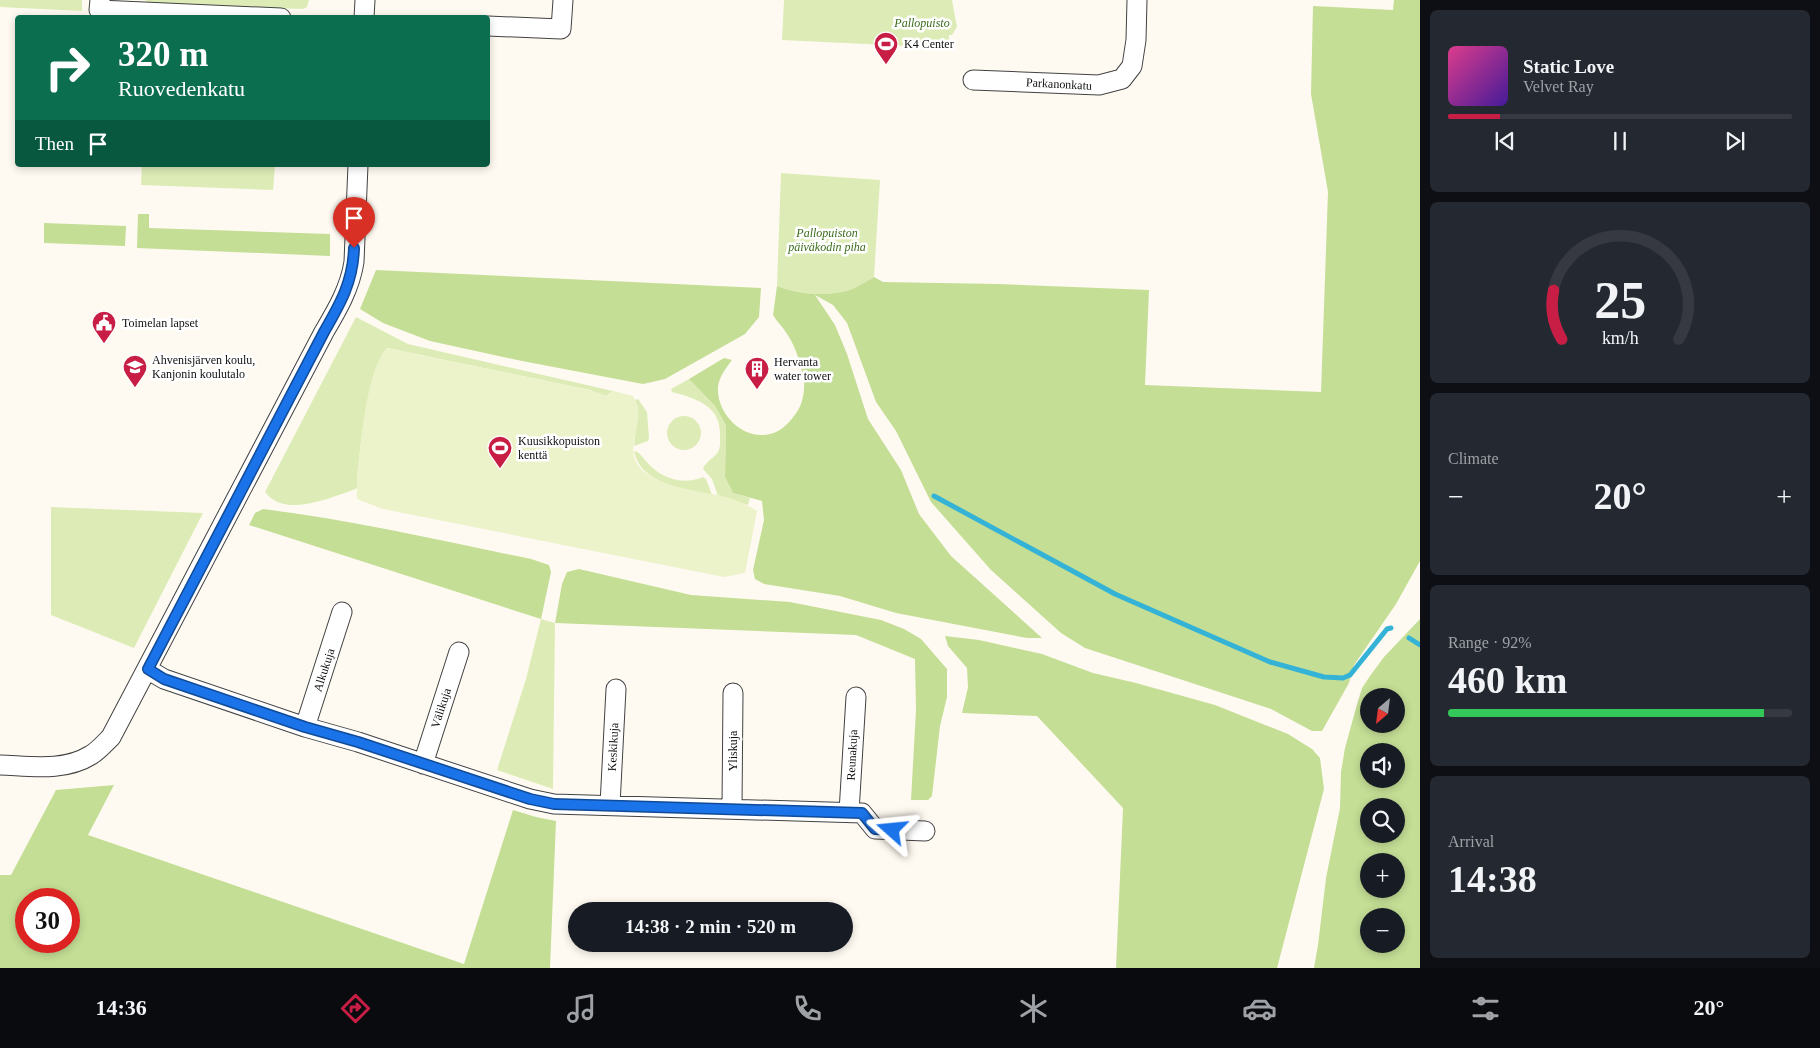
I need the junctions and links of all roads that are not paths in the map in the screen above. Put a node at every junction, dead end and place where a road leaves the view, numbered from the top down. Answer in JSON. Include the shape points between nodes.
{"nodes":[{"id":1,"x":100,"y":0,"type":"edge"},
{"id":2,"x":364,"y":0,"type":"edge"},
{"id":3,"x":562,"y":0,"type":"edge"},
{"id":4,"x":1137,"y":0,"type":"edge"},
{"id":5,"x":213,"y":15,"type":"edge"},
{"id":6,"x":364,"y":15,"type":"edge"},
{"id":7,"x":490,"y":26,"type":"edge"},
{"id":8,"x":973,"y":80,"type":"dead end"},
{"id":9,"x":358,"y":167,"type":"edge"},
{"id":10,"x":342,"y":612,"type":"dead end"},
{"id":11,"x":459,"y":652,"type":"dead end"},
{"id":12,"x":148,"y":669,"type":"junction"},
{"id":13,"x":616,"y":689,"type":"dead end"},
{"id":14,"x":733,"y":693,"type":"dead end"},
{"id":15,"x":856,"y":697,"type":"dead end"},
{"id":16,"x":305,"y":727,"type":"junction"},
{"id":17,"x":424,"y":764,"type":"junction"},
{"id":18,"x":0,"y":765,"type":"edge"},
{"id":19,"x":610,"y":805,"type":"junction"},
{"id":20,"x":732,"y":808,"type":"junction"},
{"id":21,"x":849,"y":812,"type":"junction"},
{"id":22,"x":925,"y":831,"type":"dead end"}],
"edges":[{"from":1,"to":5,"type":"street","via":[[100,10]]},
{"from":2,"to":6,"type":"street"},
{"from":3,"to":7,"type":"street","via":[[561,29]]},
{"from":4,"to":8,"type":"street","name":"Parkanonkatu","via":[[1132,66],[1122,79],[1099,86]]},
{"from":9,"to":12,"type":"street","via":[[354,262],[340,305]]},
{"from":10,"to":16,"type":"street","name":"Alkukuja"},
{"from":11,"to":17,"type":"street","name":"Välikuja"},
{"from":12,"to":16,"type":"street","via":[[164,679]]},
{"from":12,"to":18,"type":"street","via":[[111,737],[93,754],[76,763],[57,766]]},
{"from":13,"to":19,"type":"street","name":"Keskikuja"},
{"from":14,"to":20,"type":"street","name":"Yliskuja"},
{"from":15,"to":21,"type":"street","name":"Reunakuja"},
{"from":16,"to":17,"type":"street"},
{"from":17,"to":19,"type":"street","via":[[554,804]]},
{"from":19,"to":20,"type":"street"},
{"from":20,"to":21,"type":"street"},
{"from":21,"to":22,"type":"street","via":[[862,813],[875,829]]}]}
